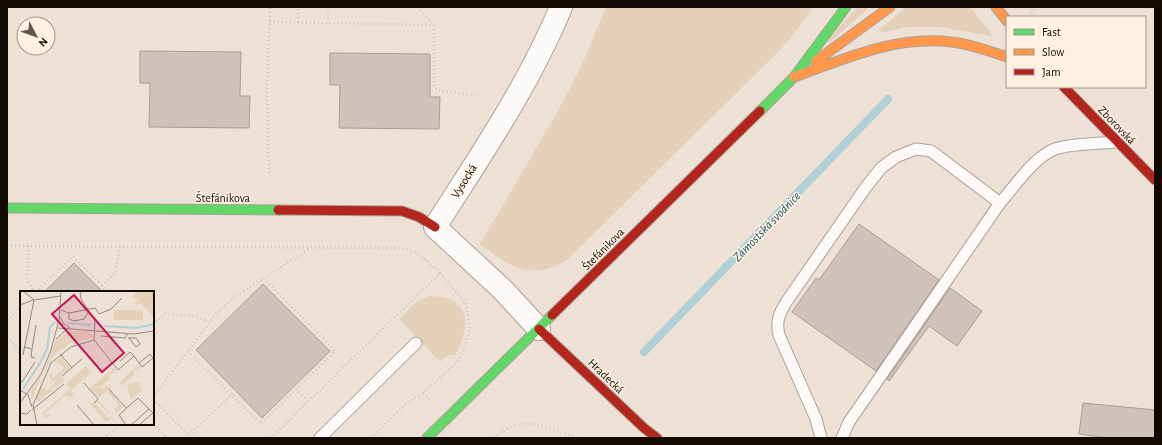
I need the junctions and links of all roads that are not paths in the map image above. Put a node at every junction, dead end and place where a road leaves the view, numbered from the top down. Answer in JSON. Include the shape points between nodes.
{"nodes":[{"id":1,"x":561,"y":7,"type":"edge"},
{"id":2,"x":846,"y":7,"type":"edge"},
{"id":3,"x":890,"y":7,"type":"edge"},
{"id":4,"x":996,"y":7,"type":"edge"},
{"id":5,"x":1006,"y":20,"type":"edge"},
{"id":6,"x":818,"y":28,"type":"dead end"},
{"id":7,"x":1006,"y":57,"type":"edge"},
{"id":8,"x":794,"y":77,"type":"junction"},
{"id":9,"x":1065,"y":88,"type":"edge"},
{"id":10,"x":1116,"y":142,"type":"junction"},
{"id":11,"x":1155,"y":180,"type":"edge"},
{"id":12,"x":1000,"y":203,"type":"junction"},
{"id":13,"x":7,"y":208,"type":"edge"},
{"id":14,"x":435,"y":227,"type":"junction"},
{"id":15,"x":539,"y":329,"type":"junction"},
{"id":16,"x":416,"y":343,"type":"dead end"},
{"id":17,"x":320,"y":438,"type":"edge"},
{"id":18,"x":428,"y":438,"type":"edge"},
{"id":19,"x":658,"y":438,"type":"edge"},
{"id":20,"x":821,"y":438,"type":"edge"},
{"id":21,"x":842,"y":438,"type":"edge"}],
"edges":[{"from":1,"to":14,"type":"street","name":"Vysocká","via":[[548,40],[514,102]]},
{"from":2,"to":8,"type":"street","name":"Štefánikova"},
{"from":3,"to":8,"type":"street","name":"Štefánikova"},
{"from":4,"to":5,"type":"street"},
{"from":6,"to":8,"type":"street","name":"Štefánikova"},
{"from":7,"to":8,"type":"street","via":[[971,44],[926,40],[901,42],[876,48]]},
{"from":8,"to":15,"type":"street","name":"Štefánikova"},
{"from":9,"to":10,"type":"street","name":"Zborovská"},
{"from":10,"to":11,"type":"street","name":"Zborovská"},
{"from":10,"to":12,"type":"lane","via":[[1068,146],[1053,150],[1026,172]]},
{"from":12,"to":20,"type":"lane","via":[[931,151],[916,149],[896,157],[881,168],[866,187],[789,298],[780,312],[776,325],[816,419]]},
{"from":12,"to":21,"type":"lane","via":[[849,422]]},
{"from":13,"to":14,"type":"street","name":"Štefánikova","via":[[402,211],[419,217]]},
{"from":14,"to":15,"type":"street","via":[[502,289]]},
{"from":15,"to":18,"type":"street","name":"Štefánikova"},
{"from":15,"to":19,"type":"street","name":"Hradecká","via":[[644,428]]},
{"from":16,"to":17,"type":"lane"}]}
